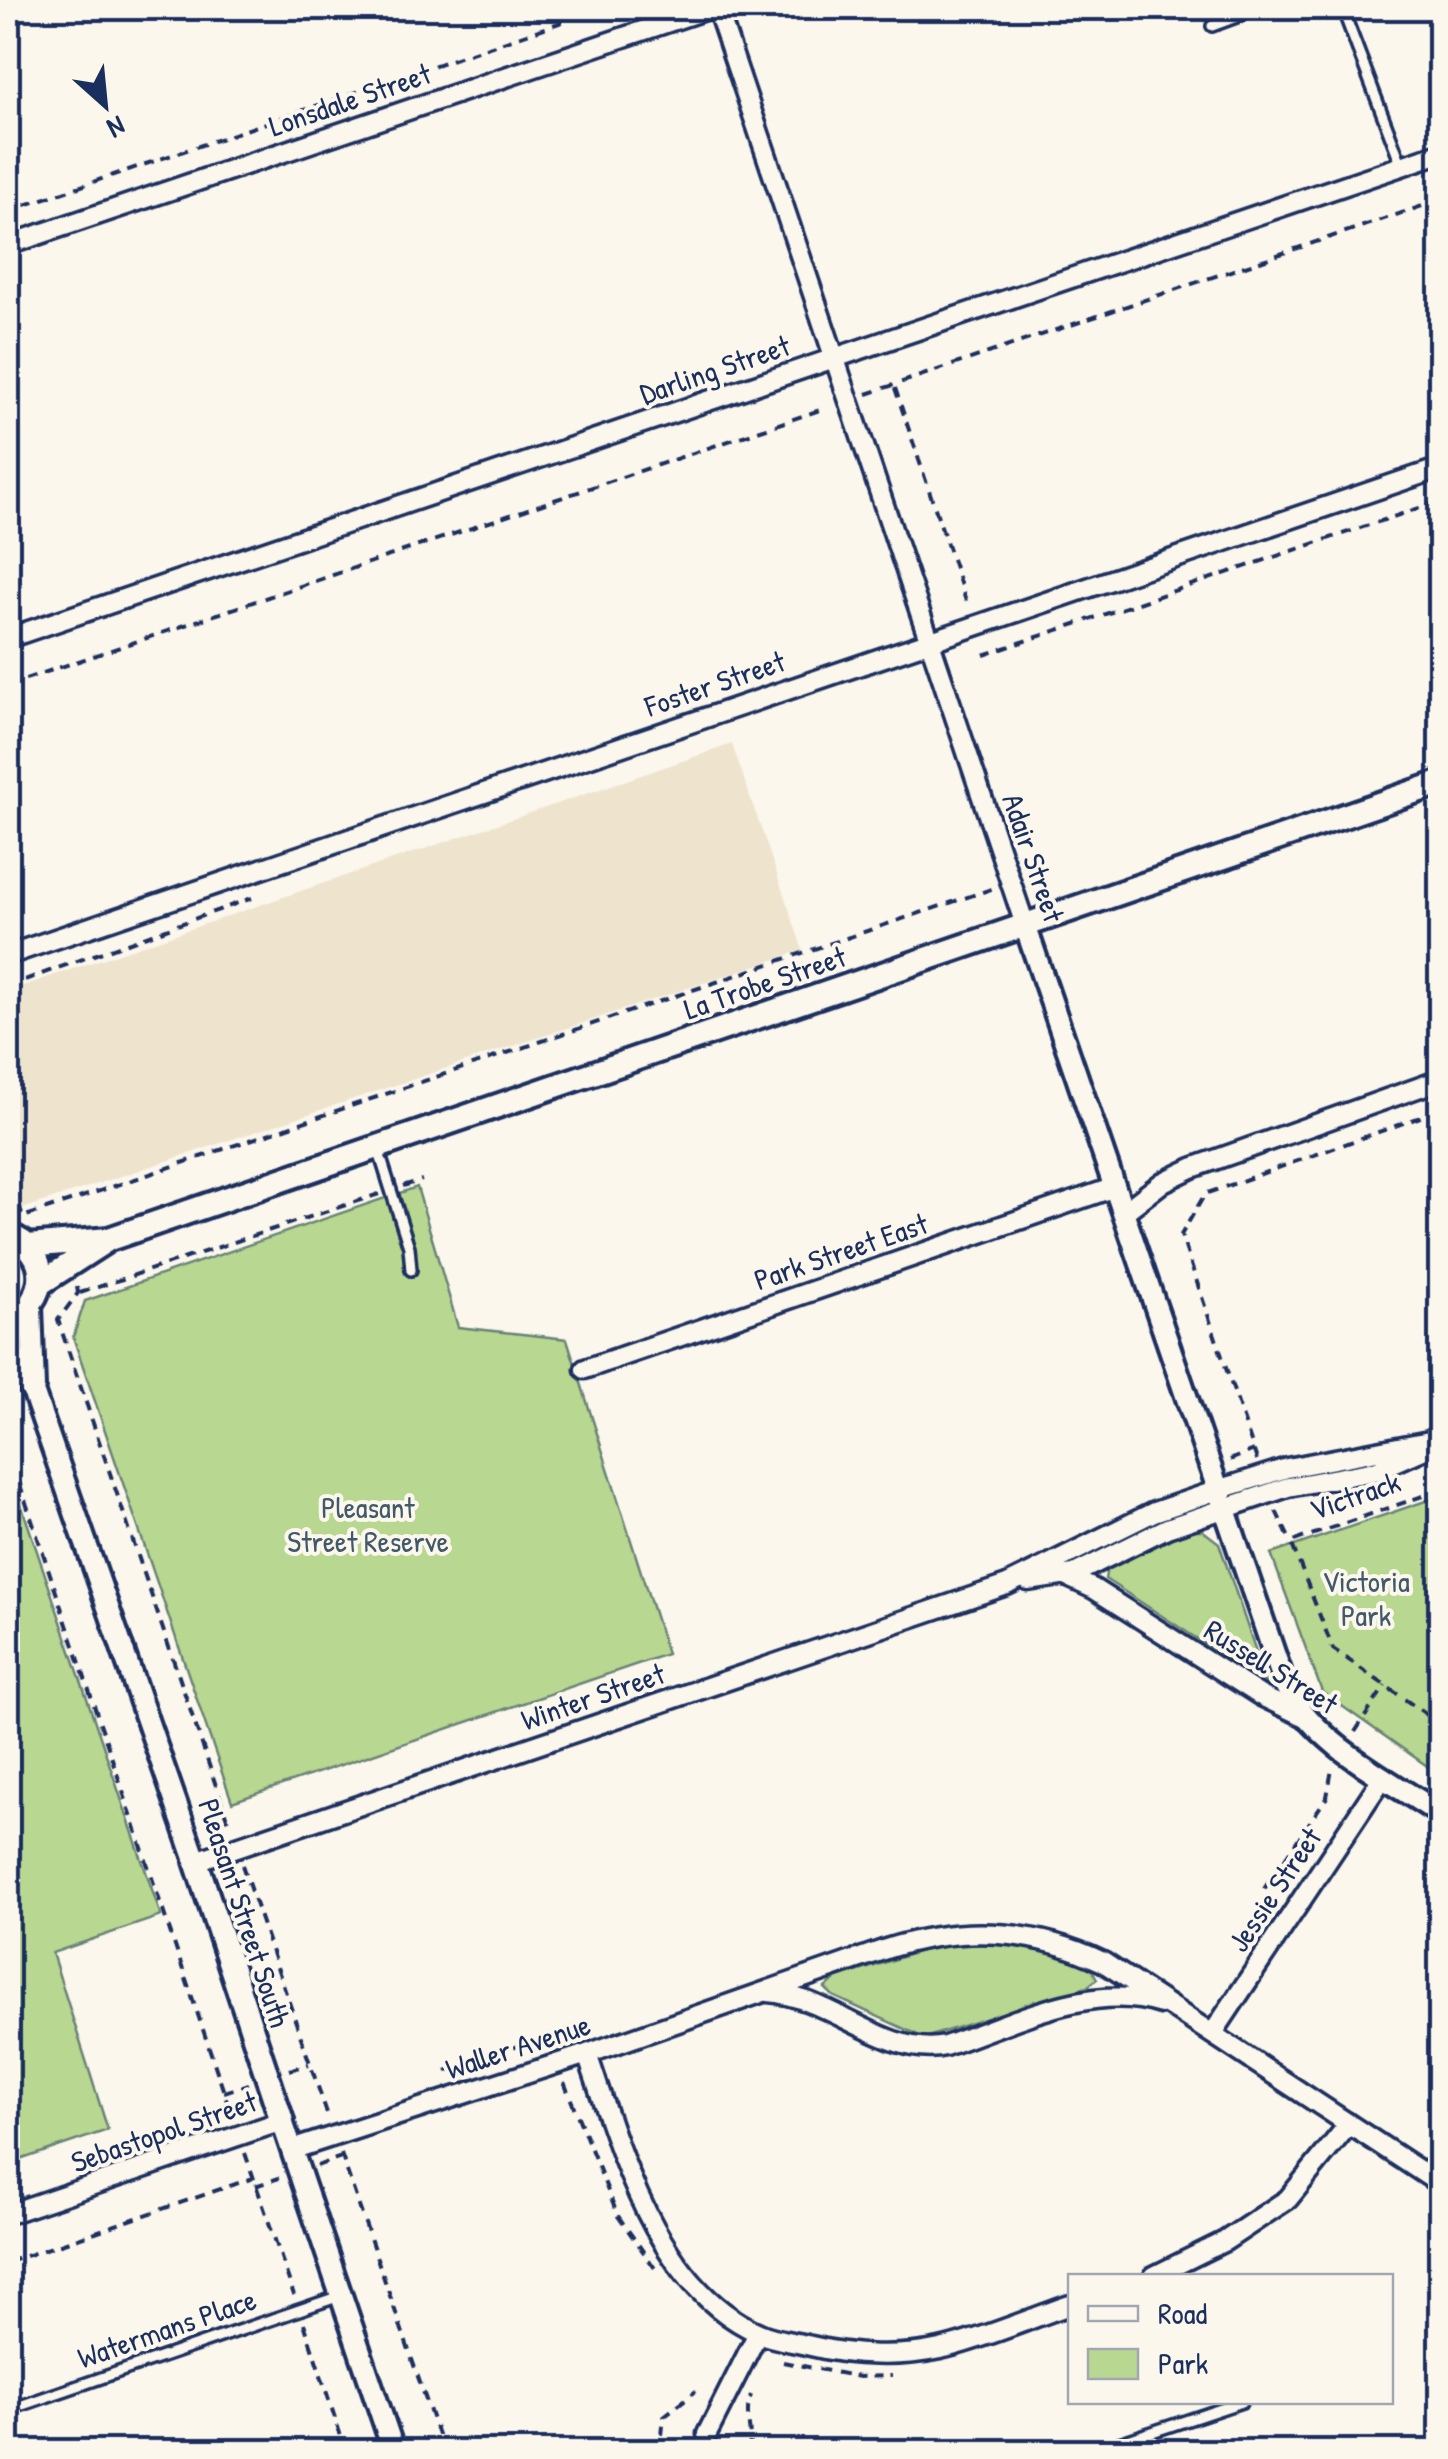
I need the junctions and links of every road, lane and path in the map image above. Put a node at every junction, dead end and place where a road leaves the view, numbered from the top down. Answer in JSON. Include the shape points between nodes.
{"nodes":[{"id":1,"x":603,"y":8,"type":"edge"},
{"id":2,"x":713,"y":8,"type":"edge"},
{"id":3,"x":784,"y":8,"type":"edge"},
{"id":4,"x":1261,"y":8,"type":"edge"},
{"id":5,"x":1342,"y":8,"type":"edge"},
{"id":6,"x":756,"y":17,"type":"dead end"},
{"id":7,"x":1212,"y":26,"type":"dead end"},
{"id":8,"x":1440,"y":152,"type":"edge"},
{"id":9,"x":1402,"y":166,"type":"junction"},
{"id":10,"x":1440,"y":200,"type":"edge"},
{"id":11,"x":8,"y":211,"type":"edge"},
{"id":12,"x":8,"y":245,"type":"edge"},
{"id":13,"x":16,"y":273,"type":"dead end"},
{"id":14,"x":8,"y":276,"type":"edge"},
{"id":15,"x":833,"y":359,"type":"junction"},
{"id":16,"x":894,"y":386,"type":"junction"},
{"id":17,"x":868,"y":394,"type":"dead end"},
{"id":18,"x":826,"y":408,"type":"dead end"},
{"id":19,"x":1440,"y":468,"type":"edge"},
{"id":20,"x":1440,"y":500,"type":"edge"},
{"id":21,"x":966,"y":601,"type":"dead end"},
{"id":22,"x":8,"y":638,"type":"edge"},
{"id":23,"x":926,"y":640,"type":"junction"},
{"id":24,"x":984,"y":655,"type":"dead end"},
{"id":25,"x":8,"y":685,"type":"edge"},
{"id":26,"x":1440,"y":783,"type":"edge"},
{"id":27,"x":1009,"y":881,"type":"junction"},
{"id":28,"x":252,"y":898,"type":"dead end"},
{"id":29,"x":1024,"y":924,"type":"junction"},
{"id":30,"x":8,"y":954,"type":"edge"},
{"id":31,"x":8,"y":986,"type":"edge"},
{"id":32,"x":1440,"y":1080,"type":"edge"},
{"id":33,"x":1440,"y":1110,"type":"edge"},
{"id":34,"x":378,"y":1149,"type":"junction"},
{"id":35,"x":8,"y":1170,"type":"edge"},
{"id":36,"x":422,"y":1180,"type":"dead end"},
{"id":37,"x":1115,"y":1187,"type":"junction"},
{"id":38,"x":391,"y":1190,"type":"junction"},
{"id":39,"x":17,"y":1198,"type":"junction"},
{"id":40,"x":8,"y":1200,"type":"edge"},
{"id":41,"x":56,"y":1206,"type":"junction"},
{"id":42,"x":1124,"y":1212,"type":"junction"},
{"id":43,"x":61,"y":1222,"type":"dead end"},
{"id":44,"x":109,"y":1239,"type":"junction"},
{"id":45,"x":18,"y":1240,"type":"edge"},
{"id":46,"x":411,"y":1270,"type":"dead end"},
{"id":47,"x":74,"y":1276,"type":"dead end"},
{"id":48,"x":41,"y":1283,"type":"junction"},
{"id":49,"x":78,"y":1293,"type":"junction"},
{"id":50,"x":32,"y":1306,"type":"junction"},
{"id":51,"x":8,"y":1320,"type":"edge"},
{"id":52,"x":8,"y":1347,"type":"edge"},
{"id":53,"x":585,"y":1369,"type":"dead end"},
{"id":54,"x":34,"y":1394,"type":"junction"},
{"id":55,"x":1440,"y":1440,"type":"edge"},
{"id":56,"x":8,"y":1449,"type":"edge"},
{"id":57,"x":1266,"y":1484,"type":"junction"},
{"id":58,"x":1440,"y":1490,"type":"edge"},
{"id":59,"x":1222,"y":1499,"type":"junction"},
{"id":60,"x":1290,"y":1542,"type":"junction"},
{"id":61,"x":1066,"y":1576,"type":"junction"},
{"id":62,"x":1007,"y":1585,"type":"junction"},
{"id":63,"x":1385,"y":1686,"type":"junction"},
{"id":64,"x":1309,"y":1720,"type":"junction"},
{"id":65,"x":1440,"y":1724,"type":"edge"},
{"id":66,"x":1342,"y":1749,"type":"junction"},
{"id":67,"x":1384,"y":1776,"type":"junction"},
{"id":68,"x":1440,"y":1814,"type":"edge"},
{"id":69,"x":236,"y":1847,"type":"junction"},
{"id":70,"x":196,"y":1861,"type":"junction"},
{"id":71,"x":1264,"y":1890,"type":"dead end"},
{"id":72,"x":760,"y":1992,"type":"junction"},
{"id":73,"x":1175,"y":2010,"type":"junction"},
{"id":74,"x":586,"y":2023,"type":"dead end"},
{"id":75,"x":1213,"y":2034,"type":"junction"},
{"id":76,"x":587,"y":2054,"type":"junction"},
{"id":77,"x":446,"y":2071,"type":"dead end"},
{"id":78,"x":282,"y":2121,"type":"junction"},
{"id":79,"x":1349,"y":2124,"type":"junction"},
{"id":80,"x":239,"y":2136,"type":"junction"},
{"id":81,"x":335,"y":2136,"type":"junction"},
{"id":82,"x":291,"y":2150,"type":"junction"},
{"id":83,"x":1440,"y":2184,"type":"edge"},
{"id":84,"x":8,"y":2214,"type":"edge"},
{"id":85,"x":8,"y":2262,"type":"edge"},
{"id":86,"x":1158,"y":2274,"type":"edge"},
{"id":87,"x":342,"y":2296,"type":"junction"},
{"id":88,"x":1068,"y":2305,"type":"edge"},
{"id":89,"x":758,"y":2333,"type":"junction"},
{"id":90,"x":696,"y":2392,"type":"dead end"},
{"id":91,"x":751,"y":2394,"type":"dead end"},
{"id":92,"x":1236,"y":2404,"type":"edge"},
{"id":93,"x":8,"y":2410,"type":"edge"},
{"id":94,"x":707,"y":2434,"type":"dead end"},
{"id":95,"x":394,"y":2452,"type":"edge"},
{"id":96,"x":444,"y":2452,"type":"edge"},
{"id":97,"x":667,"y":2452,"type":"edge"},
{"id":98,"x":748,"y":2452,"type":"edge"},
{"id":99,"x":1092,"y":2452,"type":"edge"}],
"edges":[{"from":1,"to":11,"type":"path"},
{"from":2,"to":12,"type":"street","name":"Lonsdale Street"},
{"from":2,"to":15,"type":"street","name":"Adair Street"},
{"from":3,"to":6,"type":"path"},
{"from":4,"to":7,"type":"lane"},
{"from":5,"to":9,"type":"lane"},
{"from":8,"to":9,"type":"street","name":"Darling Street"},
{"from":9,"to":15,"type":"street","name":"Darling Street"},
{"from":10,"to":16,"type":"path"},
{"from":13,"to":14,"type":"path"},
{"from":15,"to":22,"type":"street","name":"Darling Street"},
{"from":15,"to":23,"type":"street","name":"Adair Street"},
{"from":16,"to":17,"type":"path"},
{"from":16,"to":21,"type":"path"},
{"from":18,"to":25,"type":"path"},
{"from":19,"to":23,"type":"street","name":"Foster Street"},
{"from":20,"to":24,"type":"path"},
{"from":23,"to":27,"type":"street","name":"Adair Street"},
{"from":23,"to":30,"type":"street","name":"Foster Street"},
{"from":26,"to":29,"type":"main road","name":"La Trobe Street"},
{"from":27,"to":29,"type":"street","name":"Adair Street"},
{"from":27,"to":41,"type":"path"},
{"from":28,"to":31,"type":"path"},
{"from":29,"to":34,"type":"main road","name":"La Trobe Street"},
{"from":29,"to":37,"type":"street","name":"Adair Street"},
{"from":32,"to":42,"type":"street","via":[[1192,1168]]},
{"from":33,"to":57,"type":"path","via":[[1205,1194],[1181,1235]]},
{"from":34,"to":38,"type":"lane"},
{"from":34,"to":44,"type":"main road","name":"La Trobe Street"},
{"from":35,"to":39,"type":"path"},
{"from":36,"to":38,"type":"path"},
{"from":37,"to":42,"type":"street","name":"Adair Street"},
{"from":37,"to":53,"type":"street","name":"Park Street East"},
{"from":38,"to":46,"type":"lane"},
{"from":38,"to":49,"type":"path"},
{"from":39,"to":40,"type":"path"},
{"from":39,"to":41,"type":"path","via":[[23,1217]]},
{"from":41,"to":43,"type":"path"},
{"from":42,"to":59,"type":"street","name":"Adair Street"},
{"from":44,"to":45,"type":"main road","name":"La Trobe Street"},
{"from":44,"to":48,"type":"main road","name":"La Trobe Street"},
{"from":45,"to":48,"type":"main road","via":[[41,1269]]},
{"from":47,"to":49,"type":"path"},
{"from":48,"to":50,"type":"main road"},
{"from":49,"to":69,"type":"path","via":[[58,1320]]},
{"from":50,"to":51,"type":"main road"},
{"from":50,"to":54,"type":"street","name":"Pleasant Street South"},
{"from":52,"to":54,"type":"street","name":"Pleasant Street South"},
{"from":54,"to":70,"type":"street","name":"Pleasant Street South"},
{"from":55,"to":57,"type":"street","name":"Winter Street","via":[[1375,1471]]},
{"from":56,"to":80,"type":"path"},
{"from":57,"to":59,"type":"street","name":"Winter Street"},
{"from":57,"to":60,"type":"path"},
{"from":58,"to":60,"type":"path","name":"Victrack"},
{"from":59,"to":61,"type":"street","name":"Winter Street"},
{"from":59,"to":62,"type":"street","name":"Winter Street","via":[[1154,1512]]},
{"from":59,"to":64,"type":"street","name":"Adair Street","via":[[1282,1678]]},
{"from":60,"to":63,"type":"path","name":"Victrack","via":[[1328,1642]]},
{"from":61,"to":62,"type":"street","name":"Winter Street"},
{"from":61,"to":64,"type":"street","name":"Russell Street"},
{"from":62,"to":69,"type":"street","name":"Winter Street"},
{"from":63,"to":65,"type":"path","name":"Victrack"},
{"from":63,"to":66,"type":"path"},
{"from":64,"to":66,"type":"street","name":"Russell Street"},
{"from":66,"to":67,"type":"street","name":"Russell Street"},
{"from":66,"to":71,"type":"path","via":[[1327,1796]]},
{"from":67,"to":68,"type":"street","name":"Russell Street"},
{"from":67,"to":75,"type":"street","name":"Jessie Street"},
{"from":69,"to":70,"type":"street","name":"Winter Street"},
{"from":69,"to":81,"type":"path"},
{"from":70,"to":78,"type":"main road","name":"Pleasant Street South"},
{"from":72,"to":73,"type":"street","name":"Waller Avenue","via":[[807,1998],[922,2049],[1098,1998],[1128,1997]]},
{"from":72,"to":73,"type":"street","name":"Waller Avenue","via":[[908,1942],[992,1932],[1072,1948]]},
{"from":72,"to":76,"type":"street","name":"Waller Avenue"},
{"from":73,"to":75,"type":"street","name":"Waller Avenue"},
{"from":74,"to":77,"type":"path"},
{"from":75,"to":79,"type":"street","name":"Waller Avenue"},
{"from":76,"to":81,"type":"street","name":"Waller Avenue"},
{"from":76,"to":89,"type":"street","via":[[634,2190],[669,2253],[711,2299]]},
{"from":78,"to":80,"type":"street","name":"Sebastopol Street"},
{"from":78,"to":82,"type":"street","name":"Pleasant Street South"},
{"from":79,"to":83,"type":"street","name":"Waller Avenue"},
{"from":79,"to":86,"type":"street","via":[[1288,2198],[1225,2241]]},
{"from":80,"to":84,"type":"street","name":"Sebastopol Street"},
{"from":80,"to":85,"type":"path","via":[[253,2178]]},
{"from":81,"to":82,"type":"street","name":"Waller Avenue"},
{"from":81,"to":96,"type":"path"},
{"from":82,"to":87,"type":"street","name":"Pleasant Street South"},
{"from":87,"to":93,"type":"lane","name":"Watermans Place"},
{"from":87,"to":95,"type":"street","name":"Pleasant Street South"},
{"from":88,"to":89,"type":"street","via":[[940,2349],[837,2352]]},
{"from":89,"to":94,"type":"street"},
{"from":90,"to":97,"type":"path","via":[[664,2416]]},
{"from":91,"to":98,"type":"path","via":[[744,2415]]},
{"from":92,"to":99,"type":"lane"}]}
